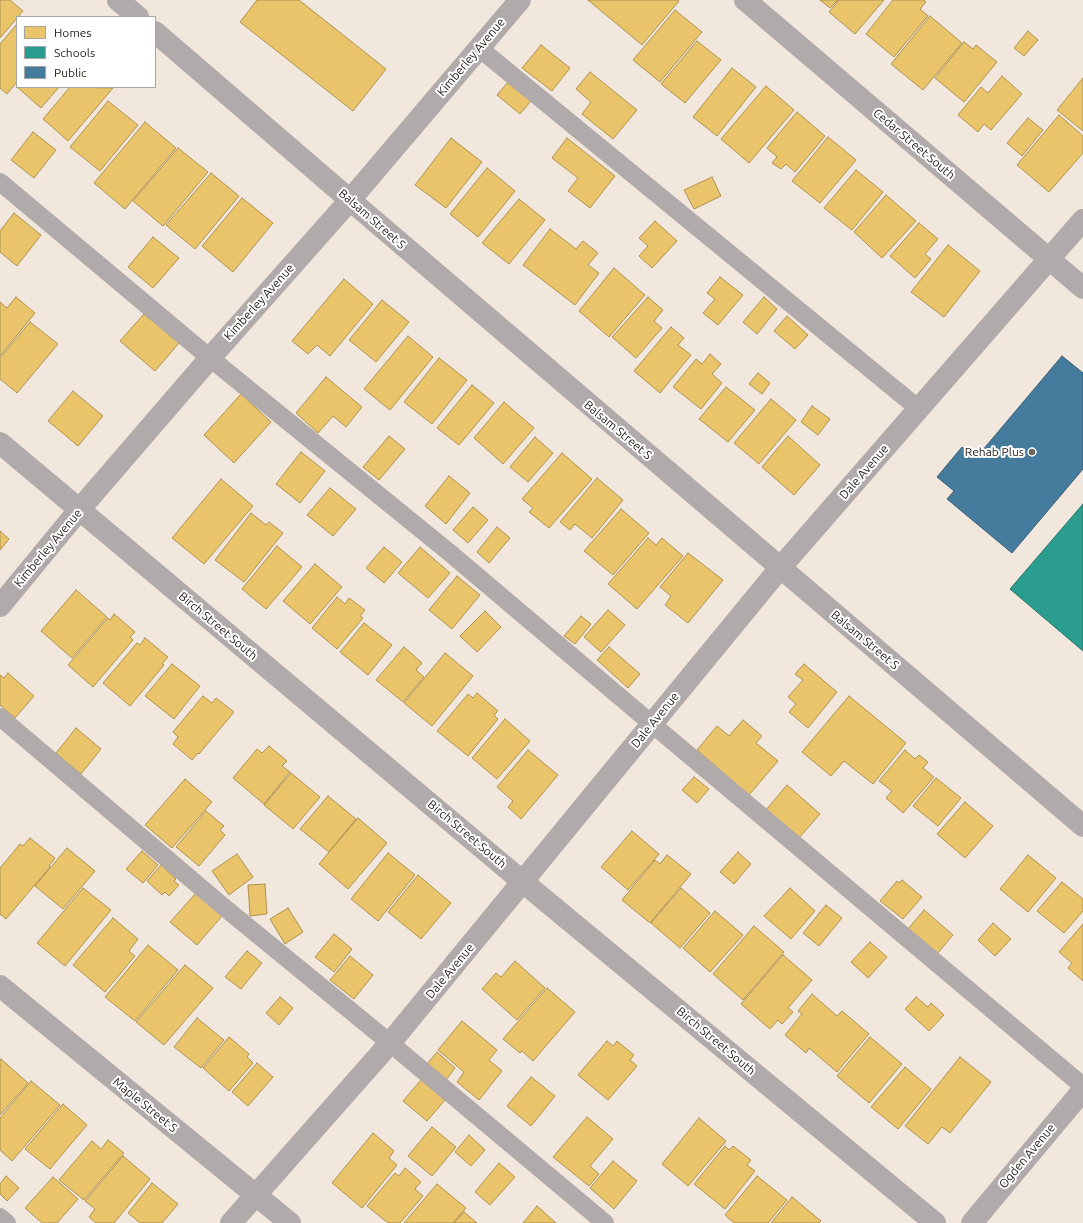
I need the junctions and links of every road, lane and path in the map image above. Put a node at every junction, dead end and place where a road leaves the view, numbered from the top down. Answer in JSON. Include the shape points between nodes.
{"nodes":[{"id":1,"x":118,"y":0,"type":"edge"},
{"id":2,"x":520,"y":0,"type":"edge"},
{"id":3,"x":745,"y":0,"type":"edge"},
{"id":4,"x":137,"y":16,"type":"edge"},
{"id":5,"x":156,"y":33,"type":"edge"},
{"id":6,"x":479,"y":48,"type":"junction"},
{"id":7,"x":0,"y":182,"type":"edge"},
{"id":8,"x":350,"y":200,"type":"junction"},
{"id":9,"x":1083,"y":220,"type":"edge"},
{"id":10,"x":1050,"y":260,"type":"junction"},
{"id":11,"x":1083,"y":288,"type":"edge"},
{"id":12,"x":210,"y":358,"type":"junction"},
{"id":13,"x":919,"y":409,"type":"junction"},
{"id":14,"x":0,"y":443,"type":"edge"},
{"id":15,"x":79,"y":510,"type":"junction"},
{"id":16,"x":780,"y":568,"type":"junction"},
{"id":17,"x":0,"y":606,"type":"edge"},
{"id":18,"x":0,"y":717,"type":"edge"},
{"id":19,"x":652,"y":724,"type":"junction"},
{"id":20,"x":1083,"y":826,"type":"edge"},
{"id":21,"x":523,"y":882,"type":"junction"},
{"id":22,"x":0,"y":986,"type":"edge"},
{"id":23,"x":390,"y":1043,"type":"junction"},
{"id":24,"x":1083,"y":1086,"type":"edge"},
{"id":25,"x":1083,"y":1090,"type":"edge"},
{"id":26,"x":255,"y":1194,"type":"junction"},
{"id":27,"x":0,"y":1217,"type":"edge"},
{"id":28,"x":7,"y":1223,"type":"edge"},
{"id":29,"x":231,"y":1223,"type":"edge"},
{"id":30,"x":290,"y":1223,"type":"edge"},
{"id":31,"x":605,"y":1223,"type":"edge"},
{"id":32,"x":935,"y":1223,"type":"edge"},
{"id":33,"x":972,"y":1223,"type":"edge"}],
"edges":[{"from":1,"to":4,"type":"street"},
{"from":2,"to":6,"type":"street","name":"Kimberley Avenue"},
{"from":3,"to":10,"type":"street","name":"Cedar Street South"},
{"from":5,"to":8,"type":"street","name":"Balsam Street S"},
{"from":6,"to":8,"type":"street","name":"Kimberley Avenue"},
{"from":6,"to":13,"type":"lane"},
{"from":7,"to":12,"type":"lane"},
{"from":8,"to":12,"type":"street","name":"Kimberley Avenue"},
{"from":8,"to":16,"type":"street","name":"Balsam Street S"},
{"from":9,"to":10,"type":"street","name":"Dale Avenue"},
{"from":10,"to":11,"type":"street","name":"Cedar Street South"},
{"from":10,"to":13,"type":"street","name":"Dale Avenue"},
{"from":12,"to":15,"type":"street","name":"Kimberley Avenue"},
{"from":12,"to":19,"type":"lane","via":[[450,553]]},
{"from":13,"to":16,"type":"street","name":"Dale Avenue"},
{"from":14,"to":15,"type":"street","name":"Birch Street South"},
{"from":15,"to":17,"type":"street","name":"Kimberley Avenue"},
{"from":15,"to":21,"type":"street","name":"Birch Street South"},
{"from":16,"to":19,"type":"street","name":"Dale Avenue"},
{"from":16,"to":20,"type":"street","name":"Balsam Street S"},
{"from":18,"to":23,"type":"lane","via":[[225,908]]},
{"from":19,"to":21,"type":"street","name":"Dale Avenue"},
{"from":19,"to":24,"type":"lane"},
{"from":21,"to":23,"type":"street","name":"Dale Avenue"},
{"from":21,"to":32,"type":"street","name":"Birch Street South"},
{"from":22,"to":26,"type":"street","name":"Maple Street S"},
{"from":23,"to":26,"type":"street","name":"Dale Avenue"},
{"from":23,"to":31,"type":"lane"},
{"from":25,"to":33,"type":"street","name":"Ogden Avenue"},
{"from":26,"to":29,"type":"street","name":"Dale Avenue"},
{"from":26,"to":30,"type":"street","name":"Maple Street S"},
{"from":27,"to":28,"type":"lane"}]}
